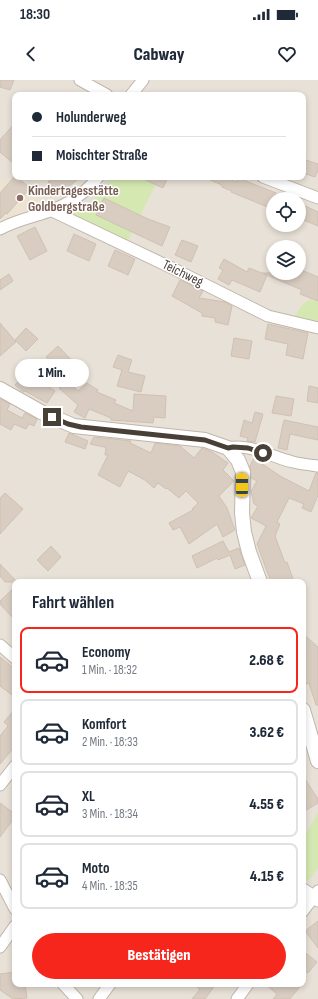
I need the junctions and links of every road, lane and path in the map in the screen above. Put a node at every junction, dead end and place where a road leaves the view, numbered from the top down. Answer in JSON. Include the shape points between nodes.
{"nodes":[{"id":1,"x":80,"y":80,"type":"edge"},
{"id":2,"x":142,"y":80,"type":"edge"},
{"id":3,"x":102,"y":92,"type":"edge"},
{"id":4,"x":133,"y":92,"type":"edge"},
{"id":5,"x":96,"y":180,"type":"edge"},
{"id":6,"x":271,"y":180,"type":"edge"},
{"id":7,"x":318,"y":198,"type":"edge"},
{"id":8,"x":50,"y":210,"type":"junction"},
{"id":9,"x":0,"y":229,"type":"edge"},
{"id":10,"x":318,"y":328,"type":"edge"},
{"id":11,"x":0,"y":389,"type":"edge"},
{"id":12,"x":228,"y":448,"type":"junction"},
{"id":13,"x":318,"y":466,"type":"edge"},
{"id":14,"x":259,"y":579,"type":"edge"},
{"id":15,"x":0,"y":645,"type":"edge"},
{"id":16,"x":12,"y":655,"type":"edge"},
{"id":17,"x":306,"y":720,"type":"edge"},
{"id":18,"x":318,"y":761,"type":"edge"},
{"id":19,"x":12,"y":770,"type":"edge"},
{"id":20,"x":0,"y":785,"type":"edge"},
{"id":21,"x":0,"y":880,"type":"edge"},
{"id":22,"x":306,"y":890,"type":"edge"},
{"id":23,"x":317,"y":896,"type":"edge"},
{"id":24,"x":12,"y":903,"type":"edge"},
{"id":25,"x":306,"y":908,"type":"edge"},
{"id":26,"x":12,"y":930,"type":"edge"},
{"id":27,"x":0,"y":947,"type":"edge"},
{"id":28,"x":66,"y":987,"type":"edge"},
{"id":29,"x":108,"y":987,"type":"edge"},
{"id":30,"x":246,"y":987,"type":"edge"},
{"id":31,"x":77,"y":999,"type":"edge"},
{"id":32,"x":98,"y":999,"type":"edge"},
{"id":33,"x":237,"y":999,"type":"edge"}],
"edges":[{"from":1,"to":3,"type":"street"},
{"from":2,"to":4,"type":"street"},
{"from":5,"to":8,"type":"street","via":[[78,196]]},
{"from":6,"to":7,"type":"street"},
{"from":8,"to":9,"type":"street"},
{"from":8,"to":10,"type":"street","name":"Teichweg","via":[[268,316]]},
{"from":11,"to":12,"type":"street","via":[[41,412],[74,426],[205,440]]},
{"from":12,"to":13,"type":"street","via":[[248,448],[292,462]]},
{"from":12,"to":14,"type":"street","via":[[238,460],[242,472],[244,532]]},
{"from":15,"to":16,"type":"street"},
{"from":17,"to":18,"type":"street"},
{"from":19,"to":20,"type":"street"},
{"from":21,"to":24,"type":"street"},
{"from":22,"to":23,"type":"street"},
{"from":23,"to":25,"type":"street"},
{"from":26,"to":27,"type":"street"},
{"from":28,"to":31,"type":"street"},
{"from":29,"to":32,"type":"street"},
{"from":30,"to":33,"type":"street"}]}
